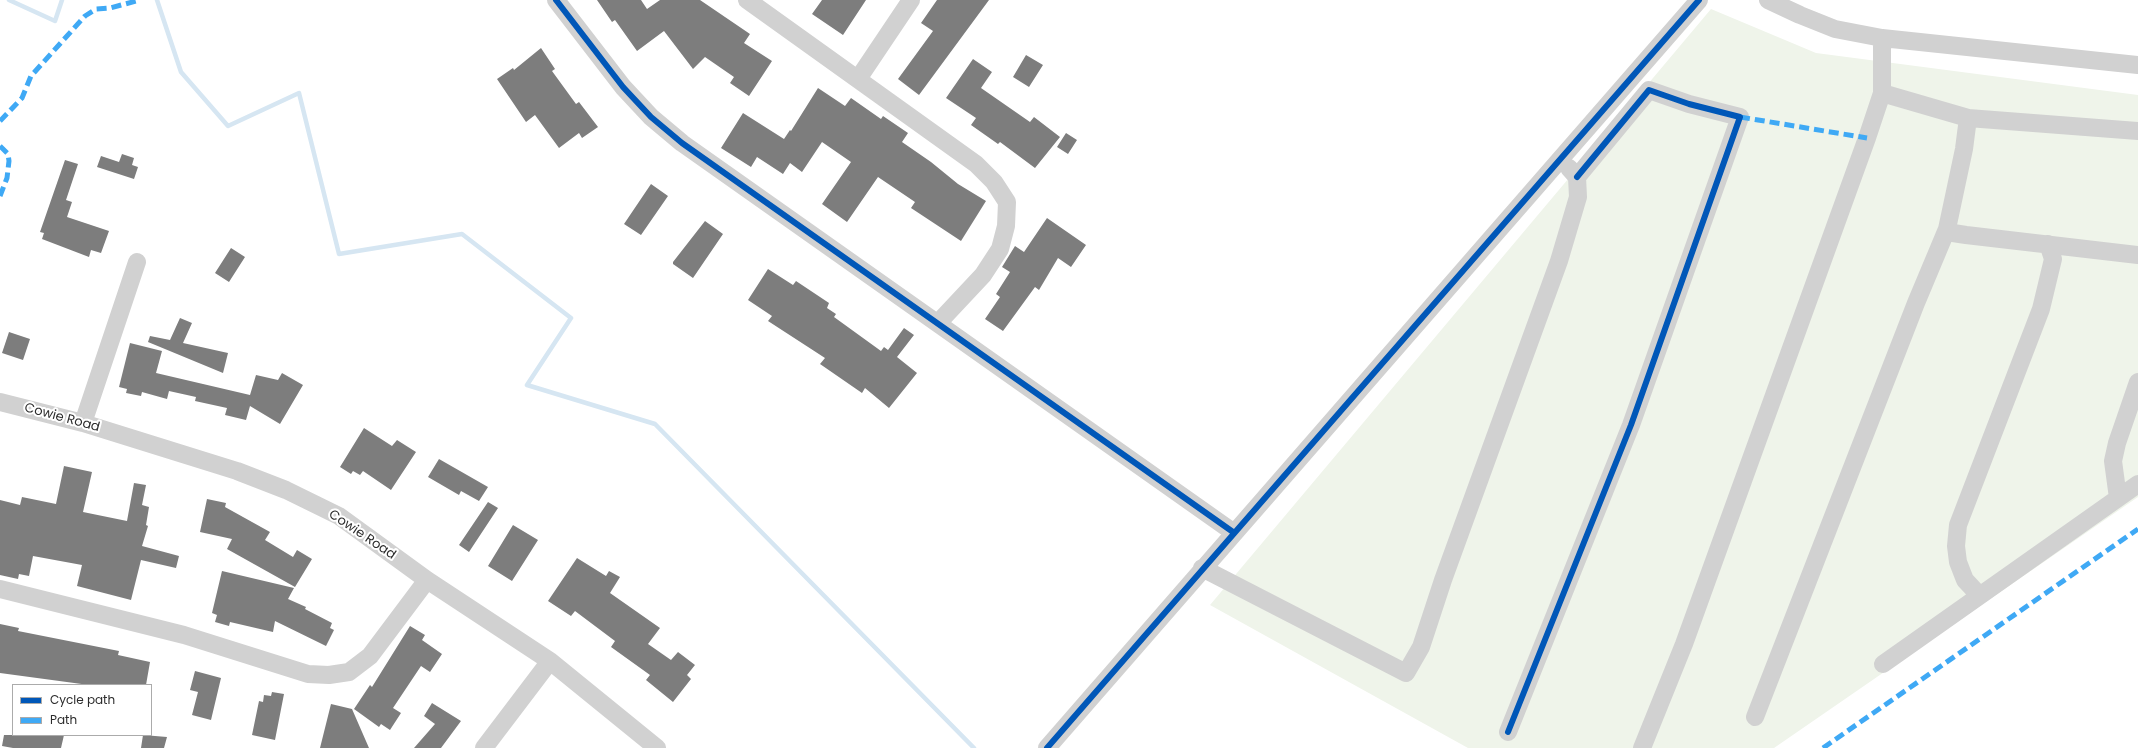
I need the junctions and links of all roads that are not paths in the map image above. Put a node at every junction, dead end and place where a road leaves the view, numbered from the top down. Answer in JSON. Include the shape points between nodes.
{"nodes":[{"id":1,"x":556,"y":0,"type":"edge"},
{"id":2,"x":747,"y":0,"type":"edge"},
{"id":3,"x":911,"y":0,"type":"edge"},
{"id":4,"x":1699,"y":0,"type":"edge"},
{"id":5,"x":1768,"y":0,"type":"edge"},
{"id":6,"x":1882,"y":38,"type":"junction"},
{"id":7,"x":2138,"y":65,"type":"edge"},
{"id":8,"x":858,"y":79,"type":"junction"},
{"id":9,"x":1882,"y":93,"type":"junction"},
{"id":10,"x":1968,"y":118,"type":"junction"},
{"id":11,"x":2138,"y":131,"type":"edge"},
{"id":12,"x":1560,"y":159,"type":"junction"},
{"id":13,"x":1577,"y":177,"type":"junction"},
{"id":14,"x":1947,"y":229,"type":"junction"},
{"id":15,"x":2048,"y":244,"type":"junction"},
{"id":16,"x":2138,"y":255,"type":"edge"},
{"id":17,"x":137,"y":262,"type":"dead end"},
{"id":18,"x":938,"y":323,"type":"junction"},
{"id":19,"x":2138,"y":382,"type":"edge"},
{"id":20,"x":0,"y":402,"type":"edge"},
{"id":21,"x":82,"y":423,"type":"junction"},
{"id":22,"x":2138,"y":484,"type":"edge"},
{"id":23,"x":2118,"y":498,"type":"junction"},
{"id":24,"x":1233,"y":532,"type":"junction"},
{"id":25,"x":1202,"y":568,"type":"junction"},
{"id":26,"x":427,"y":580,"type":"junction"},
{"id":27,"x":0,"y":589,"type":"edge"},
{"id":28,"x":1979,"y":595,"type":"junction"},
{"id":29,"x":550,"y":661,"type":"junction"},
{"id":30,"x":1883,"y":664,"type":"dead end"},
{"id":31,"x":1754,"y":717,"type":"dead end"},
{"id":32,"x":1508,"y":732,"type":"dead end"},
{"id":33,"x":484,"y":748,"type":"edge"},
{"id":34,"x":657,"y":748,"type":"edge"},
{"id":35,"x":1047,"y":748,"type":"edge"},
{"id":36,"x":1642,"y":748,"type":"edge"}],
"edges":[{"from":1,"to":18,"type":"street","via":[[623,87],[651,117],[682,143]]},
{"from":2,"to":8,"type":"street"},
{"from":3,"to":8,"type":"street"},
{"from":4,"to":12,"type":"street"},
{"from":5,"to":6,"type":"street","via":[[1835,29]]},
{"from":6,"to":7,"type":"street"},
{"from":6,"to":9,"type":"street"},
{"from":8,"to":18,"type":"street","via":[[976,164],[994,182],[1007,202],[1006,226],[1000,249],[983,275]]},
{"from":9,"to":10,"type":"street"},
{"from":9,"to":36,"type":"street","via":[[1684,644]]},
{"from":10,"to":11,"type":"street"},
{"from":10,"to":14,"type":"street","via":[[1964,150]]},
{"from":12,"to":13,"type":"street"},
{"from":12,"to":24,"type":"street"},
{"from":13,"to":25,"type":"street","via":[[1578,197],[1546,300],[1443,580],[1421,647],[1406,673]]},
{"from":13,"to":32,"type":"street","via":[[1649,90],[1689,104],[1740,117],[1631,425]]},
{"from":14,"to":15,"type":"street","via":[[1953,233],[1966,235]]},
{"from":14,"to":31,"type":"street"},
{"from":15,"to":16,"type":"street"},
{"from":15,"to":28,"type":"street","via":[[2053,259],[2041,309],[1958,525],[1958,562],[1965,580]]},
{"from":17,"to":21,"type":"street"},
{"from":18,"to":24,"type":"street"},
{"from":19,"to":23,"type":"street","via":[[2113,461]]},
{"from":20,"to":21,"type":"street","name":"Cowie Road"},
{"from":21,"to":26,"type":"street","name":"Cowie Road","via":[[237,471],[286,490],[339,516]]},
{"from":22,"to":23,"type":"street"},
{"from":23,"to":28,"type":"street"},
{"from":24,"to":25,"type":"street"},
{"from":25,"to":35,"type":"street"},
{"from":26,"to":27,"type":"street","via":[[370,656],[349,672],[329,675],[308,674],[184,635]]},
{"from":26,"to":29,"type":"street","name":"Cowie Road"},
{"from":28,"to":30,"type":"street"},
{"from":29,"to":33,"type":"street"},
{"from":29,"to":34,"type":"street","name":"Cowie Road"}]}
